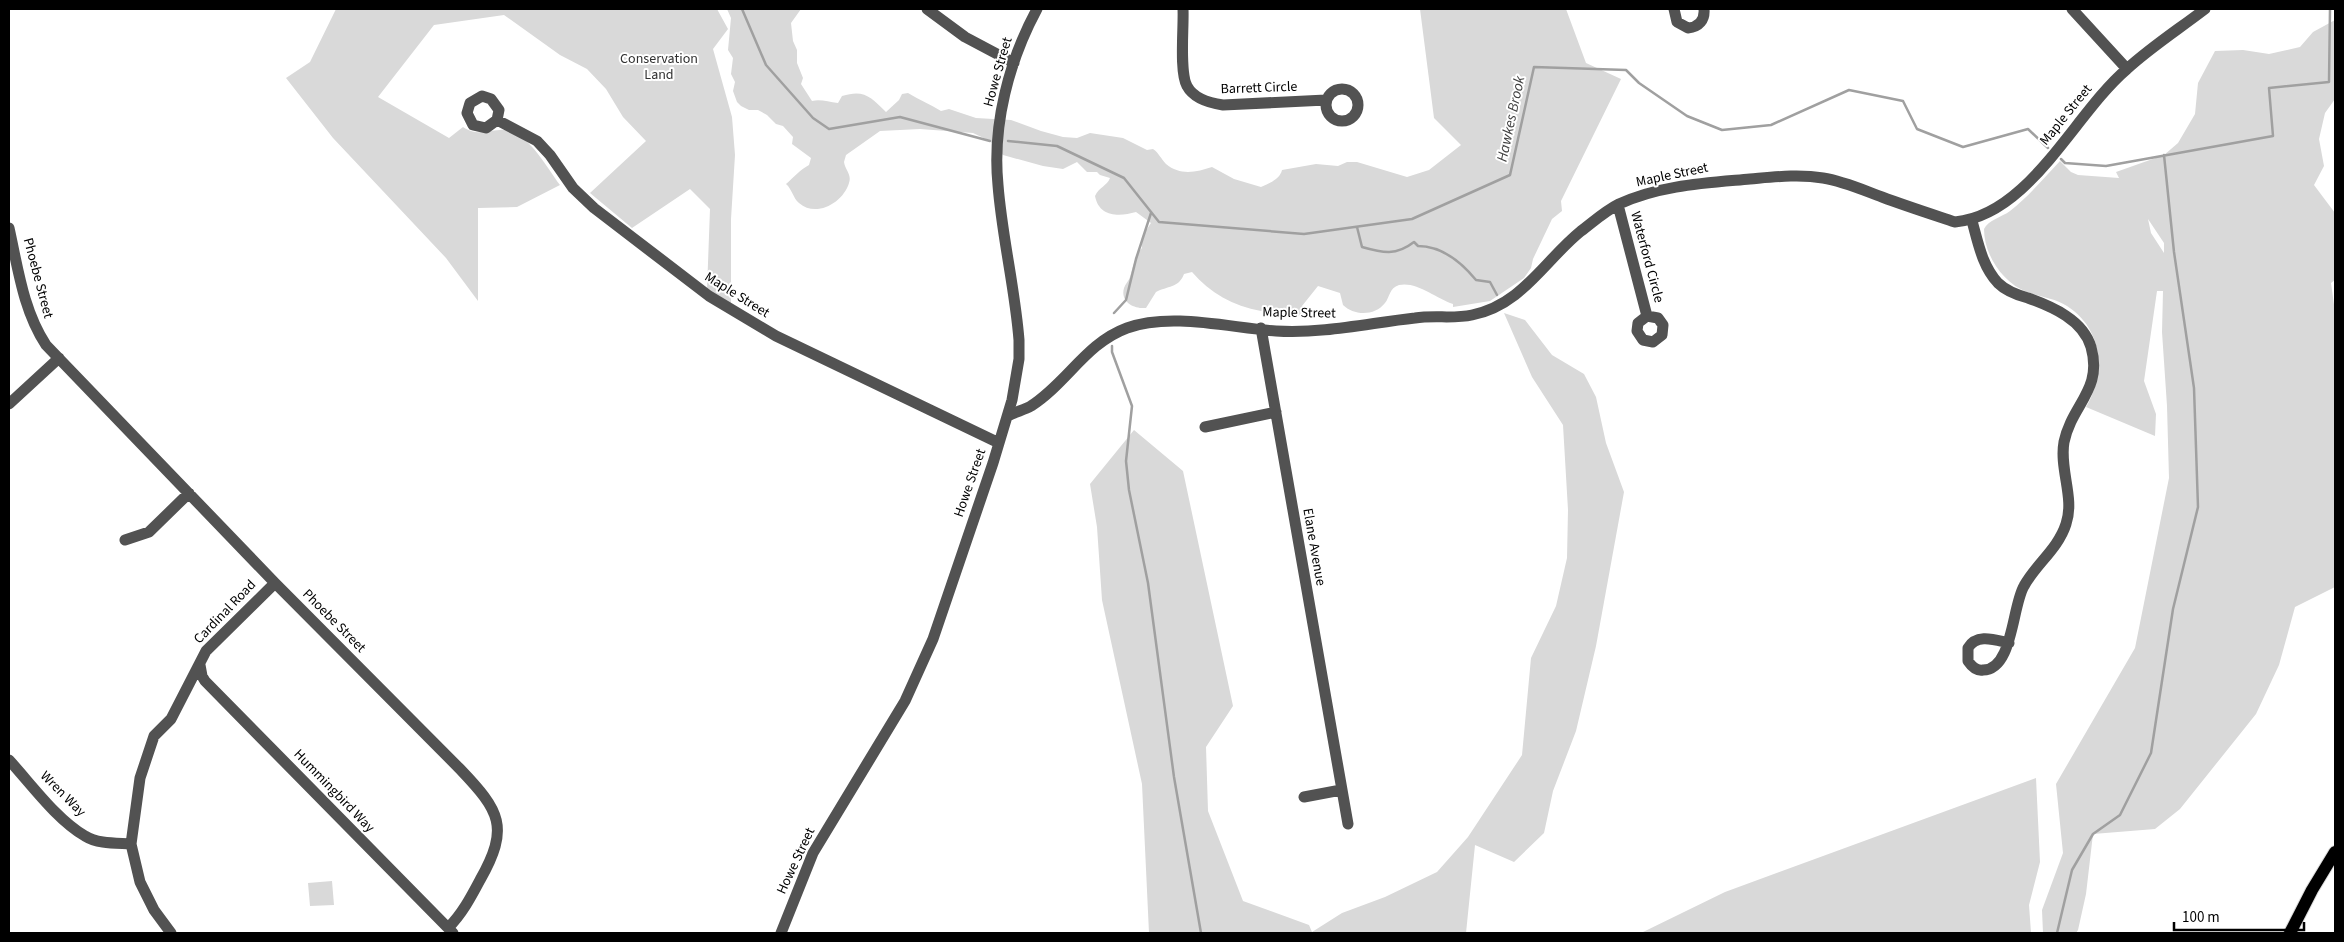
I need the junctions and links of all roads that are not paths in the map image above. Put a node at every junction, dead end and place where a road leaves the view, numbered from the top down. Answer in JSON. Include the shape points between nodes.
{"nodes":[{"id":1,"x":927,"y":9,"type":"edge"},
{"id":2,"x":1037,"y":9,"type":"edge"},
{"id":3,"x":1183,"y":9,"type":"edge"},
{"id":4,"x":1674,"y":9,"type":"edge"},
{"id":5,"x":1704,"y":9,"type":"edge"},
{"id":6,"x":2072,"y":9,"type":"edge"},
{"id":7,"x":2205,"y":9,"type":"edge"},
{"id":8,"x":1014,"y":63,"type":"junction"},
{"id":9,"x":2127,"y":69,"type":"junction"},
{"id":10,"x":1326,"y":100,"type":"dead end"},
{"id":11,"x":497,"y":120,"type":"dead end"},
{"id":12,"x":1618,"y":205,"type":"junction"},
{"id":13,"x":1972,"y":221,"type":"junction"},
{"id":14,"x":9,"y":228,"type":"edge"},
{"id":15,"x":1647,"y":316,"type":"dead end"},
{"id":16,"x":1261,"y":328,"type":"junction"},
{"id":17,"x":59,"y":358,"type":"junction"},
{"id":18,"x":9,"y":404,"type":"edge"},
{"id":19,"x":1276,"y":412,"type":"junction"},
{"id":20,"x":1008,"y":416,"type":"junction"},
{"id":21,"x":1205,"y":428,"type":"dead end"},
{"id":22,"x":999,"y":443,"type":"junction"},
{"id":23,"x":189,"y":493,"type":"junction"},
{"id":24,"x":125,"y":540,"type":"dead end"},
{"id":25,"x":275,"y":583,"type":"junction"},
{"id":26,"x":2009,"y":643,"type":"dead end"},
{"id":27,"x":200,"y":665,"type":"junction"},
{"id":28,"x":9,"y":760,"type":"edge"},
{"id":29,"x":1341,"y":790,"type":"junction"},
{"id":30,"x":1304,"y":797,"type":"dead end"},
{"id":31,"x":1348,"y":824,"type":"dead end"},
{"id":32,"x":131,"y":844,"type":"junction"},
{"id":33,"x":2335,"y":852,"type":"edge"},
{"id":34,"x":451,"y":931,"type":"edge"},
{"id":35,"x":171,"y":933,"type":"edge"},
{"id":36,"x":781,"y":933,"type":"edge"},
{"id":37,"x":2290,"y":933,"type":"edge"}],
"edges":[{"from":1,"to":8,"type":"street","via":[[966,37]]},
{"from":2,"to":8,"type":"street","name":"Howe Street"},
{"from":3,"to":10,"type":"street","name":"Barrett Circle","via":[[1186,85],[1208,103],[1223,106]]},
{"from":4,"to":5,"type":"street","via":[[1677,22],[1688,28],[1702,21]]},
{"from":6,"to":9,"type":"street"},
{"from":7,"to":9,"type":"street","name":"Maple Street"},
{"from":8,"to":20,"type":"street","name":"Howe Street","via":[[1002,106],[997,155],[1000,210],[1019,340],[1019,359]]},
{"from":9,"to":13,"type":"street","name":"Maple Street","via":[[2081,118],[2040,170],[1996,209]]},
{"from":11,"to":22,"type":"street","name":"Maple Street","via":[[537,141],[573,188],[594,208],[709,296],[776,336]]},
{"from":12,"to":13,"type":"street","name":"Maple Street","via":[[1649,193],[1682,186],[1802,176],[1839,182],[1955,222]]},
{"from":12,"to":15,"type":"street","name":"Waterford Circle"},
{"from":12,"to":16,"type":"street","name":"Maple Street","via":[[1565,244],[1517,295],[1485,311],[1465,316],[1424,317],[1316,331]]},
{"from":13,"to":26,"type":"street","via":[[1981,255],[1998,283],[2016,295],[2047,306],[2074,321],[2088,339],[2094,362],[2092,384],[2070,424],[2064,443],[2063,465],[2068,497],[2066,524],[2056,546],[2023,588],[2015,609]]},
{"from":14,"to":17,"type":"street","name":"Phoebe Street","via":[[32,318],[46,345]]},
{"from":16,"to":19,"type":"street","name":"Elane Avenue"},
{"from":16,"to":20,"type":"street","name":"Maple Street","via":[[1180,322],[1148,323],[1127,328],[1088,351],[1050,391],[1030,406]]},
{"from":17,"to":18,"type":"street"},
{"from":17,"to":23,"type":"street","name":"Phoebe Street"},
{"from":19,"to":21,"type":"street"},
{"from":19,"to":29,"type":"street","name":"Elane Avenue"},
{"from":20,"to":22,"type":"street","name":"Howe Street"},
{"from":22,"to":36,"type":"street","name":"Howe Street","via":[[917,677],[813,853]]},
{"from":23,"to":24,"type":"street","via":[[149,532]]},
{"from":23,"to":25,"type":"street","name":"Phoebe Street"},
{"from":25,"to":27,"type":"street","name":"Cardinal Road","via":[[206,651]]},
{"from":25,"to":34,"type":"street","name":"Phoebe Street","via":[[473,783],[492,807],[499,827],[498,840],[490,862]]},
{"from":27,"to":32,"type":"street","name":"Cardinal Road","via":[[171,719],[154,736],[149,748],[140,778]]},
{"from":27,"to":34,"type":"street","name":"Hummingbird Way","via":[[205,681]]},
{"from":28,"to":32,"type":"street","name":"Wren Way","via":[[63,819],[86,837]]},
{"from":29,"to":30,"type":"street"},
{"from":29,"to":31,"type":"street","name":"Elane Avenue"},
{"from":32,"to":35,"type":"street","via":[[140,882],[154,910]]},
{"from":33,"to":37,"type":"main road"}]}
